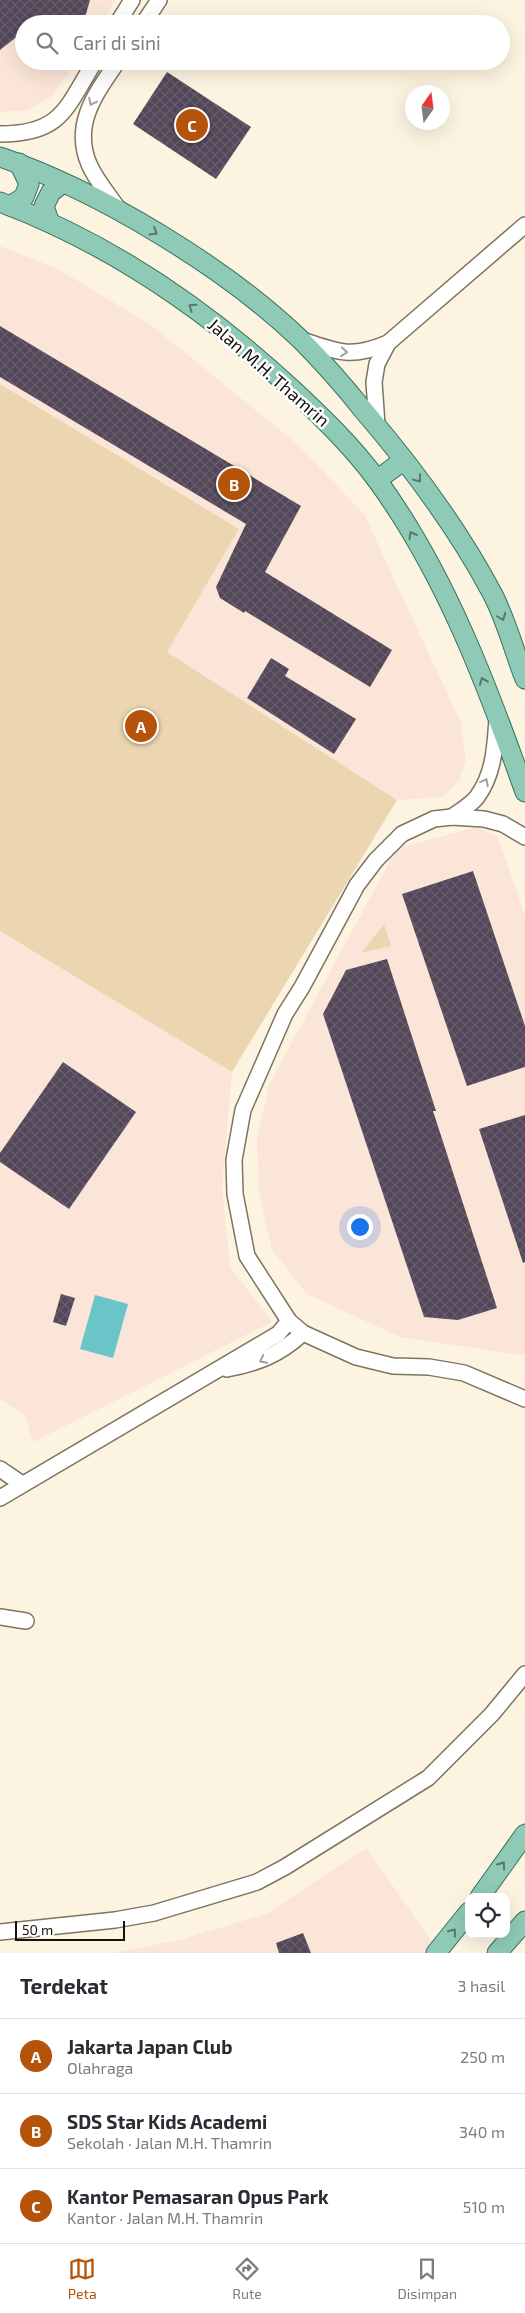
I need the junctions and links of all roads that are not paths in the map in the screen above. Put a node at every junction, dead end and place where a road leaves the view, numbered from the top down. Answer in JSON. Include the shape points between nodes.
{"nodes":[{"id":1,"x":132,"y":0,"type":"edge"},
{"id":2,"x":159,"y":0,"type":"edge"},
{"id":3,"x":123,"y":15,"type":"edge"},
{"id":4,"x":149,"y":15,"type":"edge"},
{"id":5,"x":90,"y":70,"type":"edge"},
{"id":6,"x":112,"y":70,"type":"edge"},
{"id":7,"x":0,"y":134,"type":"edge"},
{"id":8,"x":0,"y":157,"type":"edge"},
{"id":9,"x":19,"y":163,"type":"junction"},
{"id":10,"x":63,"y":183,"type":"junction"},
{"id":11,"x":5,"y":204,"type":"edge"},
{"id":12,"x":121,"y":212,"type":"junction"},
{"id":13,"x":49,"y":221,"type":"junction"},
{"id":14,"x":525,"y":225,"type":"edge"},
{"id":15,"x":300,"y":339,"type":"junction"},
{"id":16,"x":388,"y":343,"type":"junction"},
{"id":17,"x":377,"y":425,"type":"junction"},
{"id":18,"x":404,"y":460,"type":"junction"},
{"id":19,"x":377,"y":480,"type":"junction"},
{"id":20,"x":525,"y":679,"type":"edge"},
{"id":21,"x":497,"y":714,"type":"junction"},
{"id":22,"x":525,"y":792,"type":"edge"},
{"id":23,"x":452,"y":817,"type":"junction"},
{"id":24,"x":525,"y":837,"type":"edge"},
{"id":25,"x":289,"y":1321,"type":"junction"},
{"id":26,"x":303,"y":1333,"type":"junction"},
{"id":27,"x":216,"y":1372,"type":"junction"},
{"id":28,"x":525,"y":1399,"type":"edge"},
{"id":29,"x":0,"y":1469,"type":"edge"},
{"id":30,"x":22,"y":1484,"type":"junction"},
{"id":31,"x":0,"y":1498,"type":"edge"},
{"id":32,"x":0,"y":1617,"type":"edge"},
{"id":33,"x":26,"y":1621,"type":"dead end"},
{"id":34,"x":525,"y":1674,"type":"edge"},
{"id":35,"x":525,"y":1834,"type":"edge"},
{"id":36,"x":483,"y":1893,"type":"edge"},
{"id":37,"x":465,"y":1917,"type":"edge"},
{"id":38,"x":525,"y":1921,"type":"edge"},
{"id":39,"x":0,"y":1932,"type":"edge"},
{"id":40,"x":436,"y":1953,"type":"edge"},
{"id":41,"x":497,"y":1953,"type":"edge"}],
"edges":[{"from":1,"to":3,"type":"street"},
{"from":2,"to":4,"type":"street"},
{"from":5,"to":7,"type":"street","via":[[62,115],[51,124],[38,131]]},
{"from":6,"to":12,"type":"street","one_way":true,"via":[[84,120],[83,139],[89,164]]},
{"from":8,"to":9,"type":"main road","name":"Jalan M.H. Thamrin"},
{"from":9,"to":10,"type":"main road","name":"Jalan M.H. Thamrin"},
{"from":9,"to":11,"type":"main road","via":[[29,184],[24,197]]},
{"from":10,"to":12,"type":"main road","name":"Jalan M.H. Thamrin"},
{"from":10,"to":13,"type":"main road","via":[[51,192],[44,206]]},
{"from":11,"to":13,"type":"main road","name":"Jalan M.H. Thamrin"},
{"from":12,"to":15,"type":"main road","name":"Jalan M.H. Thamrin","one_way":true,"via":[[172,242],[232,284]]},
{"from":19,"to":13,"type":"main road","name":"Jalan M.H. Thamrin","one_way":true,"via":[[328,422],[262,361],[206,317],[101,248]]},
{"from":14,"to":16,"type":"street"},
{"from":15,"to":16,"type":"street","one_way":true,"via":[[340,352],[367,352]]},
{"from":15,"to":17,"type":"main road","name":"Jalan M.H. Thamrin"},
{"from":16,"to":17,"type":"street","via":[[377,364],[374,382]]},
{"from":17,"to":18,"type":"main road","name":"Jalan M.H. Thamrin"},
{"from":18,"to":19,"type":"main road"},
{"from":18,"to":20,"type":"main road","name":"Jalan M.H. Thamrin","one_way":true,"via":[[443,511],[493,594]]},
{"from":21,"to":19,"type":"main road","name":"Jalan M.H. Thamrin","one_way":true,"via":[[431,567]]},
{"from":21,"to":22,"type":"main road","name":"Jalan M.H. Thamrin"},
{"from":23,"to":21,"type":"street","one_way":true,"via":[[476,799],[488,778],[494,760]]},
{"from":23,"to":24,"type":"street","via":[[478,818],[503,824]]},
{"from":23,"to":25,"type":"street","via":[[434,819],[402,834],[357,885],[285,1014],[243,1110],[234,1172],[247,1256]]},
{"from":25,"to":26,"type":"street"},
{"from":25,"to":27,"type":"street","via":[[278,1334]]},
{"from":26,"to":27,"type":"street","one_way":true,"via":[[288,1347],[255,1364]]},
{"from":26,"to":28,"type":"street","via":[[356,1357],[393,1366],[464,1372]]},
{"from":27,"to":30,"type":"street"},
{"from":29,"to":30,"type":"street"},
{"from":30,"to":31,"type":"street"},
{"from":32,"to":33,"type":"street"},
{"from":34,"to":39,"type":"street","via":[[492,1714],[428,1778],[256,1882],[154,1913]]},
{"from":36,"to":35,"type":"main road","one_way":true},
{"from":40,"to":37,"type":"main road","one_way":true},
{"from":38,"to":41,"type":"main road"}]}
